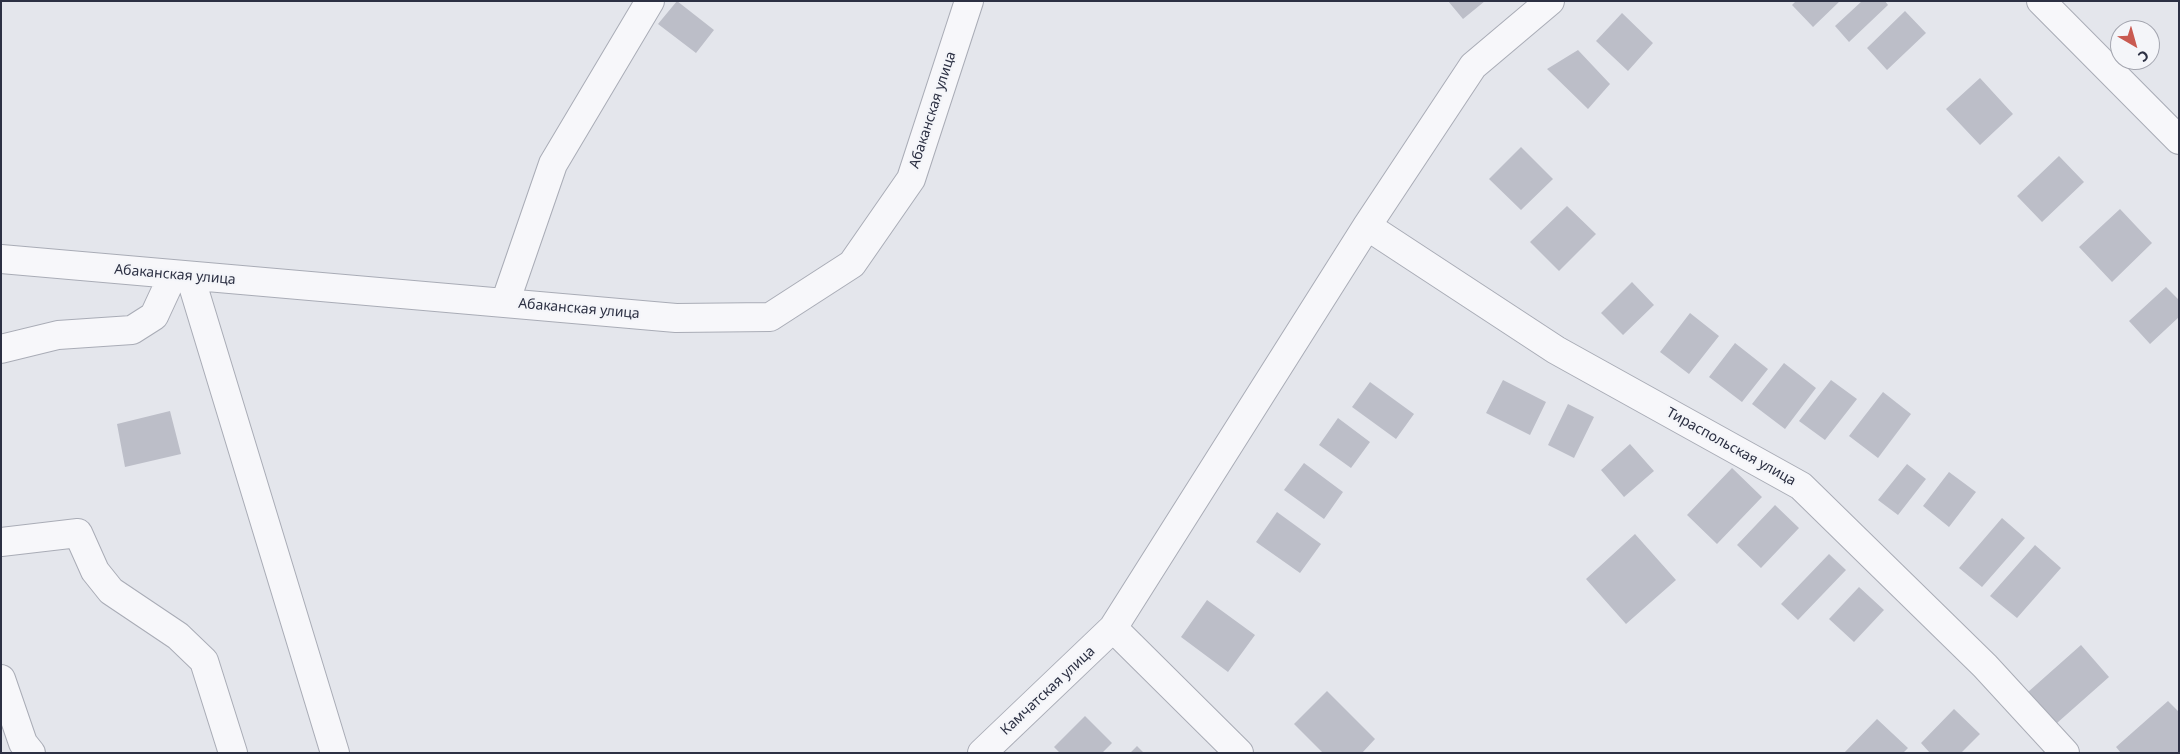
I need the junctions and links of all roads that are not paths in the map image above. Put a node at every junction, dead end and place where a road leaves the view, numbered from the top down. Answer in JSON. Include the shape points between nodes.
{"nodes":[{"id":1,"x":650,"y":1,"type":"edge"},
{"id":2,"x":968,"y":1,"type":"edge"},
{"id":3,"x":1550,"y":1,"type":"edge"},
{"id":4,"x":2041,"y":1,"type":"edge"},
{"id":5,"x":2179,"y":140,"type":"edge"},
{"id":6,"x":1367,"y":226,"type":"junction"},
{"id":7,"x":1,"y":259,"type":"edge"},
{"id":8,"x":182,"y":276,"type":"junction"},
{"id":9,"x":505,"y":303,"type":"junction"},
{"id":10,"x":1,"y":349,"type":"edge"},
{"id":11,"x":1,"y":542,"type":"edge"},
{"id":12,"x":1114,"y":628,"type":"junction"},
{"id":13,"x":1,"y":679,"type":"edge"},
{"id":14,"x":31,"y":753,"type":"edge"},
{"id":15,"x":234,"y":753,"type":"edge"},
{"id":16,"x":335,"y":753,"type":"edge"},
{"id":17,"x":982,"y":753,"type":"edge"},
{"id":18,"x":1239,"y":753,"type":"edge"},
{"id":19,"x":2065,"y":753,"type":"edge"}],
"edges":[{"from":1,"to":9,"type":"street","via":[[553,164]]},
{"from":2,"to":9,"type":"street","name":"Абаканская улица","via":[[911,180],[852,264],[770,317],[676,318]]},
{"from":3,"to":6,"type":"street","name":"Камчатская улица","via":[[1473,66]]},
{"from":4,"to":5,"type":"street"},
{"from":6,"to":12,"type":"street","name":"Камчатская улица"},
{"from":6,"to":19,"type":"street","name":"Тираспольская улица","via":[[1556,350],[1801,486],[1985,666]]},
{"from":7,"to":8,"type":"street","name":"Абаканская улица"},
{"from":8,"to":9,"type":"street","name":"Абаканская улица"},
{"from":8,"to":10,"type":"street","via":[[154,316],[132,330],[58,335]]},
{"from":8,"to":16,"type":"street"},
{"from":11,"to":15,"type":"street","via":[[78,533],[95,572],[111,591],[178,636],[204,661]]},
{"from":12,"to":17,"type":"street","name":"Камчатская улица"},
{"from":12,"to":18,"type":"street"},
{"from":13,"to":14,"type":"street","via":[[23,743]]}]}
